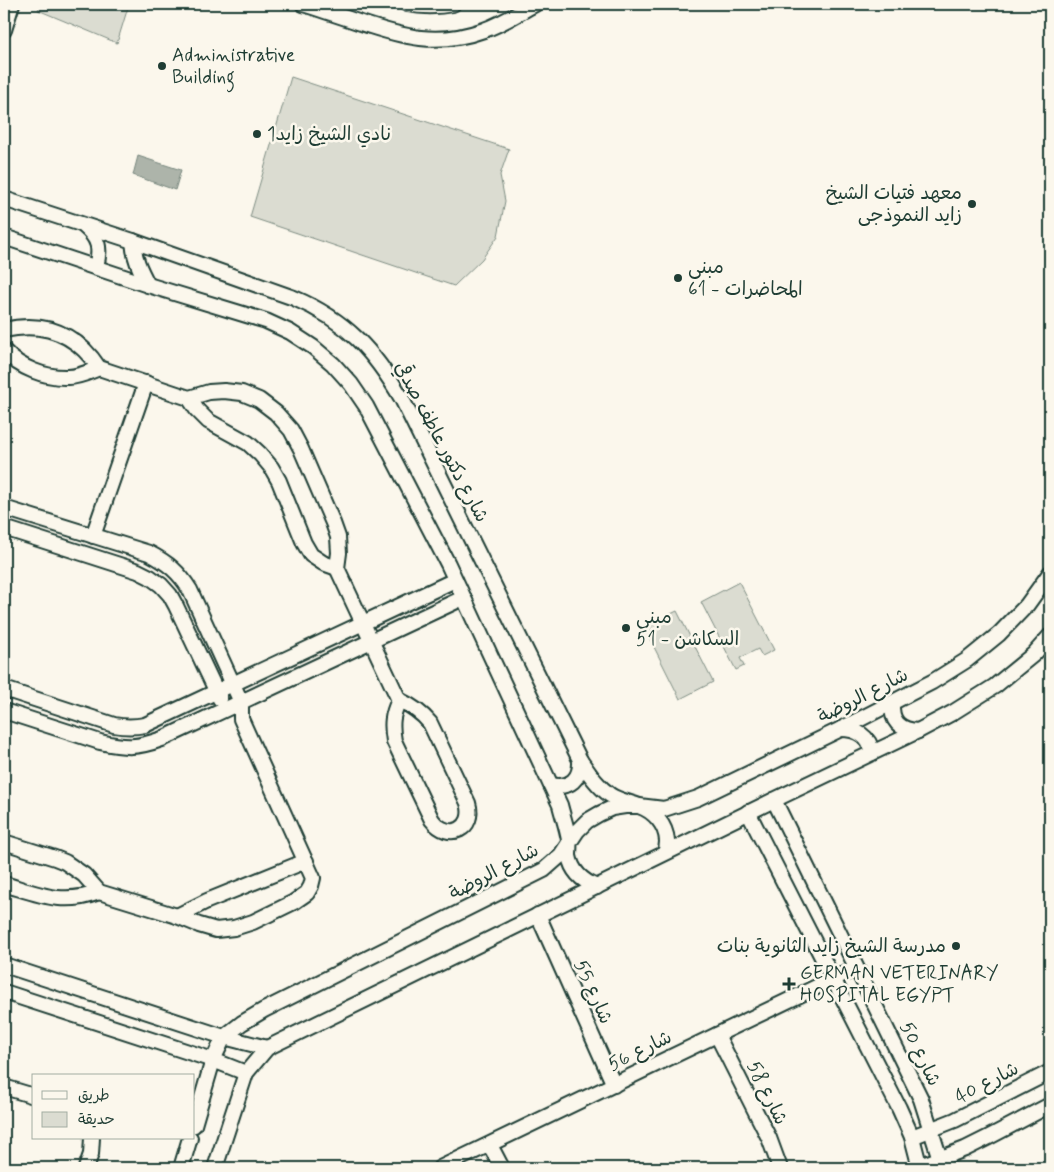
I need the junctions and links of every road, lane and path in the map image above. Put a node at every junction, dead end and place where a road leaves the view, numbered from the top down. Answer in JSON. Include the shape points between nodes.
{"nodes":[{"id":1,"x":12,"y":4,"type":"edge"},
{"id":2,"x":303,"y":4,"type":"edge"},
{"id":3,"x":407,"y":4,"type":"edge"},
{"id":4,"x":453,"y":4,"type":"edge"},
{"id":5,"x":535,"y":4,"type":"edge"},
{"id":6,"x":4,"y":30,"type":"edge"},
{"id":7,"x":4,"y":199,"type":"edge"},
{"id":8,"x":84,"y":226,"type":"junction"},
{"id":9,"x":4,"y":237,"type":"edge"},
{"id":10,"x":132,"y":241,"type":"junction"},
{"id":11,"x":96,"y":267,"type":"junction"},
{"id":12,"x":148,"y":284,"type":"junction"},
{"id":13,"x":4,"y":330,"type":"edge"},
{"id":14,"x":4,"y":351,"type":"edge"},
{"id":15,"x":99,"y":368,"type":"junction"},
{"id":16,"x":146,"y":384,"type":"junction"},
{"id":17,"x":189,"y":398,"type":"junction"},
{"id":18,"x":4,"y":508,"type":"edge"},
{"id":19,"x":4,"y":528,"type":"edge"},
{"id":20,"x":93,"y":536,"type":"junction"},
{"id":21,"x":337,"y":568,"type":"junction"},
{"id":22,"x":1050,"y":573,"type":"edge"},
{"id":23,"x":455,"y":580,"type":"junction"},
{"id":24,"x":463,"y":598,"type":"junction"},
{"id":25,"x":362,"y":623,"type":"junction"},
{"id":26,"x":1050,"y":636,"type":"edge"},
{"id":27,"x":371,"y":641,"type":"junction"},
{"id":28,"x":233,"y":684,"type":"junction"},
{"id":29,"x":4,"y":689,"type":"edge"},
{"id":30,"x":217,"y":692,"type":"junction"},
{"id":31,"x":399,"y":700,"type":"junction"},
{"id":32,"x":241,"y":702,"type":"junction"},
{"id":33,"x":892,"y":703,"type":"junction"},
{"id":34,"x":225,"y":709,"type":"junction"},
{"id":35,"x":4,"y":711,"type":"edge"},
{"id":36,"x":241,"y":719,"type":"junction"},
{"id":37,"x":841,"y":729,"type":"junction"},
{"id":38,"x":918,"y":731,"type":"junction"},
{"id":39,"x":872,"y":753,"type":"junction"},
{"id":40,"x":580,"y":760,"type":"junction"},
{"id":41,"x":551,"y":785,"type":"junction"},
{"id":42,"x":774,"y":800,"type":"junction"},
{"id":43,"x":639,"y":806,"type":"junction"},
{"id":44,"x":748,"y":812,"type":"junction"},
{"id":45,"x":4,"y":842,"type":"edge"},
{"id":46,"x":570,"y":843,"type":"junction"},
{"id":47,"x":666,"y":852,"type":"junction"},
{"id":48,"x":306,"y":862,"type":"junction"},
{"id":49,"x":4,"y":884,"type":"edge"},
{"id":50,"x":597,"y":887,"type":"junction"},
{"id":51,"x":98,"y":892,"type":"junction"},
{"id":52,"x":538,"y":915,"type":"junction"},
{"id":53,"x":177,"y":916,"type":"junction"},
{"id":54,"x":4,"y":965,"type":"edge"},
{"id":55,"x":856,"y":968,"type":"junction"},
{"id":56,"x":833,"y":979,"type":"junction"},
{"id":57,"x":4,"y":992,"type":"edge"},
{"id":58,"x":717,"y":1035,"type":"junction"},
{"id":59,"x":224,"y":1037,"type":"junction"},
{"id":60,"x":267,"y":1048,"type":"junction"},
{"id":61,"x":213,"y":1060,"type":"junction"},
{"id":62,"x":1050,"y":1072,"type":"edge"},
{"id":63,"x":246,"y":1073,"type":"junction"},
{"id":64,"x":614,"y":1084,"type":"junction"},
{"id":65,"x":4,"y":1087,"type":"edge"},
{"id":66,"x":32,"y":1095,"type":"edge"},
{"id":67,"x":1050,"y":1105,"type":"edge"},
{"id":68,"x":195,"y":1122,"type":"edge"},
{"id":69,"x":931,"y":1130,"type":"junction"},
{"id":70,"x":912,"y":1137,"type":"junction"},
{"id":71,"x":92,"y":1140,"type":"edge"},
{"id":72,"x":189,"y":1140,"type":"edge"},
{"id":73,"x":490,"y":1145,"type":"junction"},
{"id":74,"x":940,"y":1164,"type":"edge"},
{"id":75,"x":920,"y":1167,"type":"edge"},
{"id":76,"x":86,"y":1168,"type":"edge"},
{"id":77,"x":181,"y":1168,"type":"edge"},
{"id":78,"x":215,"y":1168,"type":"edge"},
{"id":79,"x":440,"y":1168,"type":"edge"},
{"id":80,"x":502,"y":1168,"type":"edge"},
{"id":81,"x":780,"y":1168,"type":"edge"}],
"edges":[{"from":1,"to":6,"type":"street"},
{"from":2,"to":5,"type":"street","via":[[387,32],[426,39],[466,36],[485,30]]},
{"from":3,"to":4,"type":"street"},
{"from":7,"to":8,"type":"street","name":"شارع دكتور عاطف صدقي"},
{"from":8,"to":10,"type":"street","name":"شارع دكتور عاطف صدقي"},
{"from":8,"to":11,"type":"street","via":[[98,244]]},
{"from":9,"to":11,"type":"street"},
{"from":10,"to":12,"type":"street","via":[[138,267]]},
{"from":10,"to":40,"type":"street","name":"شارع دكتور عاطف صدقي","via":[[314,307],[336,321],[373,356],[402,399]]},
{"from":11,"to":12,"type":"street"},
{"from":12,"to":23,"type":"street","via":[[266,321],[290,332],[334,364],[366,406]]},
{"from":13,"to":15,"type":"street","via":[[39,328],[67,336],[81,346]]},
{"from":14,"to":15,"type":"street","via":[[23,366],[54,376],[70,377]]},
{"from":15,"to":16,"type":"street"},
{"from":16,"to":17,"type":"street"},
{"from":16,"to":20,"type":"street"},
{"from":17,"to":21,"type":"street","via":[[208,421],[248,443],[260,454],[279,481],[311,555]]},
{"from":17,"to":21,"type":"street","via":[[209,392],[242,393],[259,400],[291,430],[338,537]]},
{"from":18,"to":20,"type":"street"},
{"from":19,"to":30,"type":"street","via":[[125,566],[161,585],[176,606]]},
{"from":20,"to":28,"type":"street","via":[[149,554],[173,568],[190,590]]},
{"from":21,"to":25,"type":"street"},
{"from":22,"to":33,"type":"street","name":"شارع الروضة","via":[[1027,605],[992,640],[967,660]]},
{"from":23,"to":24,"type":"street"},
{"from":23,"to":25,"type":"street"},
{"from":24,"to":27,"type":"street"},
{"from":24,"to":41,"type":"street"},
{"from":25,"to":27,"type":"street"},
{"from":25,"to":28,"type":"street"},
{"from":26,"to":38,"type":"street","via":[[1034,654],[995,686]]},
{"from":27,"to":31,"type":"street"},
{"from":27,"to":32,"type":"street"},
{"from":28,"to":30,"type":"street"},
{"from":28,"to":32,"type":"street"},
{"from":29,"to":30,"type":"street","via":[[124,727],[145,725]]},
{"from":30,"to":34,"type":"street"},
{"from":31,"to":31,"type":"street","via":[[393,713],[394,741],[437,827],[444,831],[459,830],[469,818],[470,810],[460,785],[430,723],[421,713]]},
{"from":32,"to":34,"type":"street"},
{"from":32,"to":36,"type":"street"},
{"from":33,"to":37,"type":"street","name":"شارع الروضة"},
{"from":33,"to":38,"type":"street","via":[[894,720],[909,730]]},
{"from":34,"to":35,"type":"street","via":[[162,739],[136,747],[100,742]]},
{"from":34,"to":36,"type":"street"},
{"from":36,"to":48,"type":"street"},
{"from":37,"to":39,"type":"street","via":[[862,735]]},
{"from":37,"to":43,"type":"street","name":"شارع الروضة","via":[[698,798],[664,809]]},
{"from":38,"to":39,"type":"street"},
{"from":39,"to":42,"type":"street"},
{"from":40,"to":41,"type":"street","via":[[578,775],[573,782]]},
{"from":40,"to":43,"type":"street","name":"شارع دكتور عاطف صدقي","via":[[601,788],[612,796]]},
{"from":41,"to":46,"type":"street"},
{"from":42,"to":44,"type":"street"},
{"from":42,"to":55,"type":"street","name":"شارع 50"},
{"from":43,"to":46,"type":"street","name":"شارع الروضة","via":[[618,807],[599,814],[587,821]]},
{"from":43,"to":47,"type":"street","via":[[650,811],[664,829]]},
{"from":44,"to":47,"type":"street"},
{"from":44,"to":56,"type":"street"},
{"from":45,"to":51,"type":"street","via":[[65,862],[84,875]]},
{"from":46,"to":50,"type":"street","via":[[569,854],[578,875]]},
{"from":46,"to":59,"type":"street","name":"شارع الروضة","via":[[544,870],[264,1010]]},
{"from":47,"to":50,"type":"street"},
{"from":48,"to":53,"type":"street","via":[[206,901]]},
{"from":48,"to":53,"type":"street","via":[[313,878],[307,893],[253,922],[216,930]]},
{"from":49,"to":51,"type":"street","via":[[61,899],[87,897]]},
{"from":50,"to":52,"type":"street"},
{"from":51,"to":53,"type":"street"},
{"from":52,"to":60,"type":"street"},
{"from":52,"to":64,"type":"street","name":"شارع 55"},
{"from":54,"to":59,"type":"street"},
{"from":55,"to":56,"type":"street","name":"شارع 56"},
{"from":55,"to":69,"type":"street","name":"شارع 50","via":[[921,1099]]},
{"from":56,"to":58,"type":"street","name":"شارع 56"},
{"from":56,"to":70,"type":"street"},
{"from":57,"to":61,"type":"street"},
{"from":58,"to":64,"type":"street","name":"شارع 56"},
{"from":58,"to":81,"type":"street","name":"شارع 58","via":[[769,1138]]},
{"from":59,"to":60,"type":"street"},
{"from":59,"to":61,"type":"street","name":"شارع الروضة"},
{"from":60,"to":63,"type":"street"},
{"from":61,"to":63,"type":"street"},
{"from":61,"to":68,"type":"street","name":"شارع الروضة"},
{"from":62,"to":69,"type":"street","name":"شارع 40"},
{"from":63,"to":78,"type":"street"},
{"from":64,"to":73,"type":"street","name":"شارع 56"},
{"from":65,"to":66,"type":"street"},
{"from":67,"to":74,"type":"street"},
{"from":69,"to":70,"type":"street","name":"شارع 40"},
{"from":69,"to":74,"type":"street","name":"شارع 50"},
{"from":70,"to":75,"type":"street"},
{"from":71,"to":76,"type":"street"},
{"from":72,"to":77,"type":"street"},
{"from":73,"to":79,"type":"street","name":"شارع 56"},
{"from":73,"to":80,"type":"street"},
{"from":74,"to":75,"type":"street"}]}
